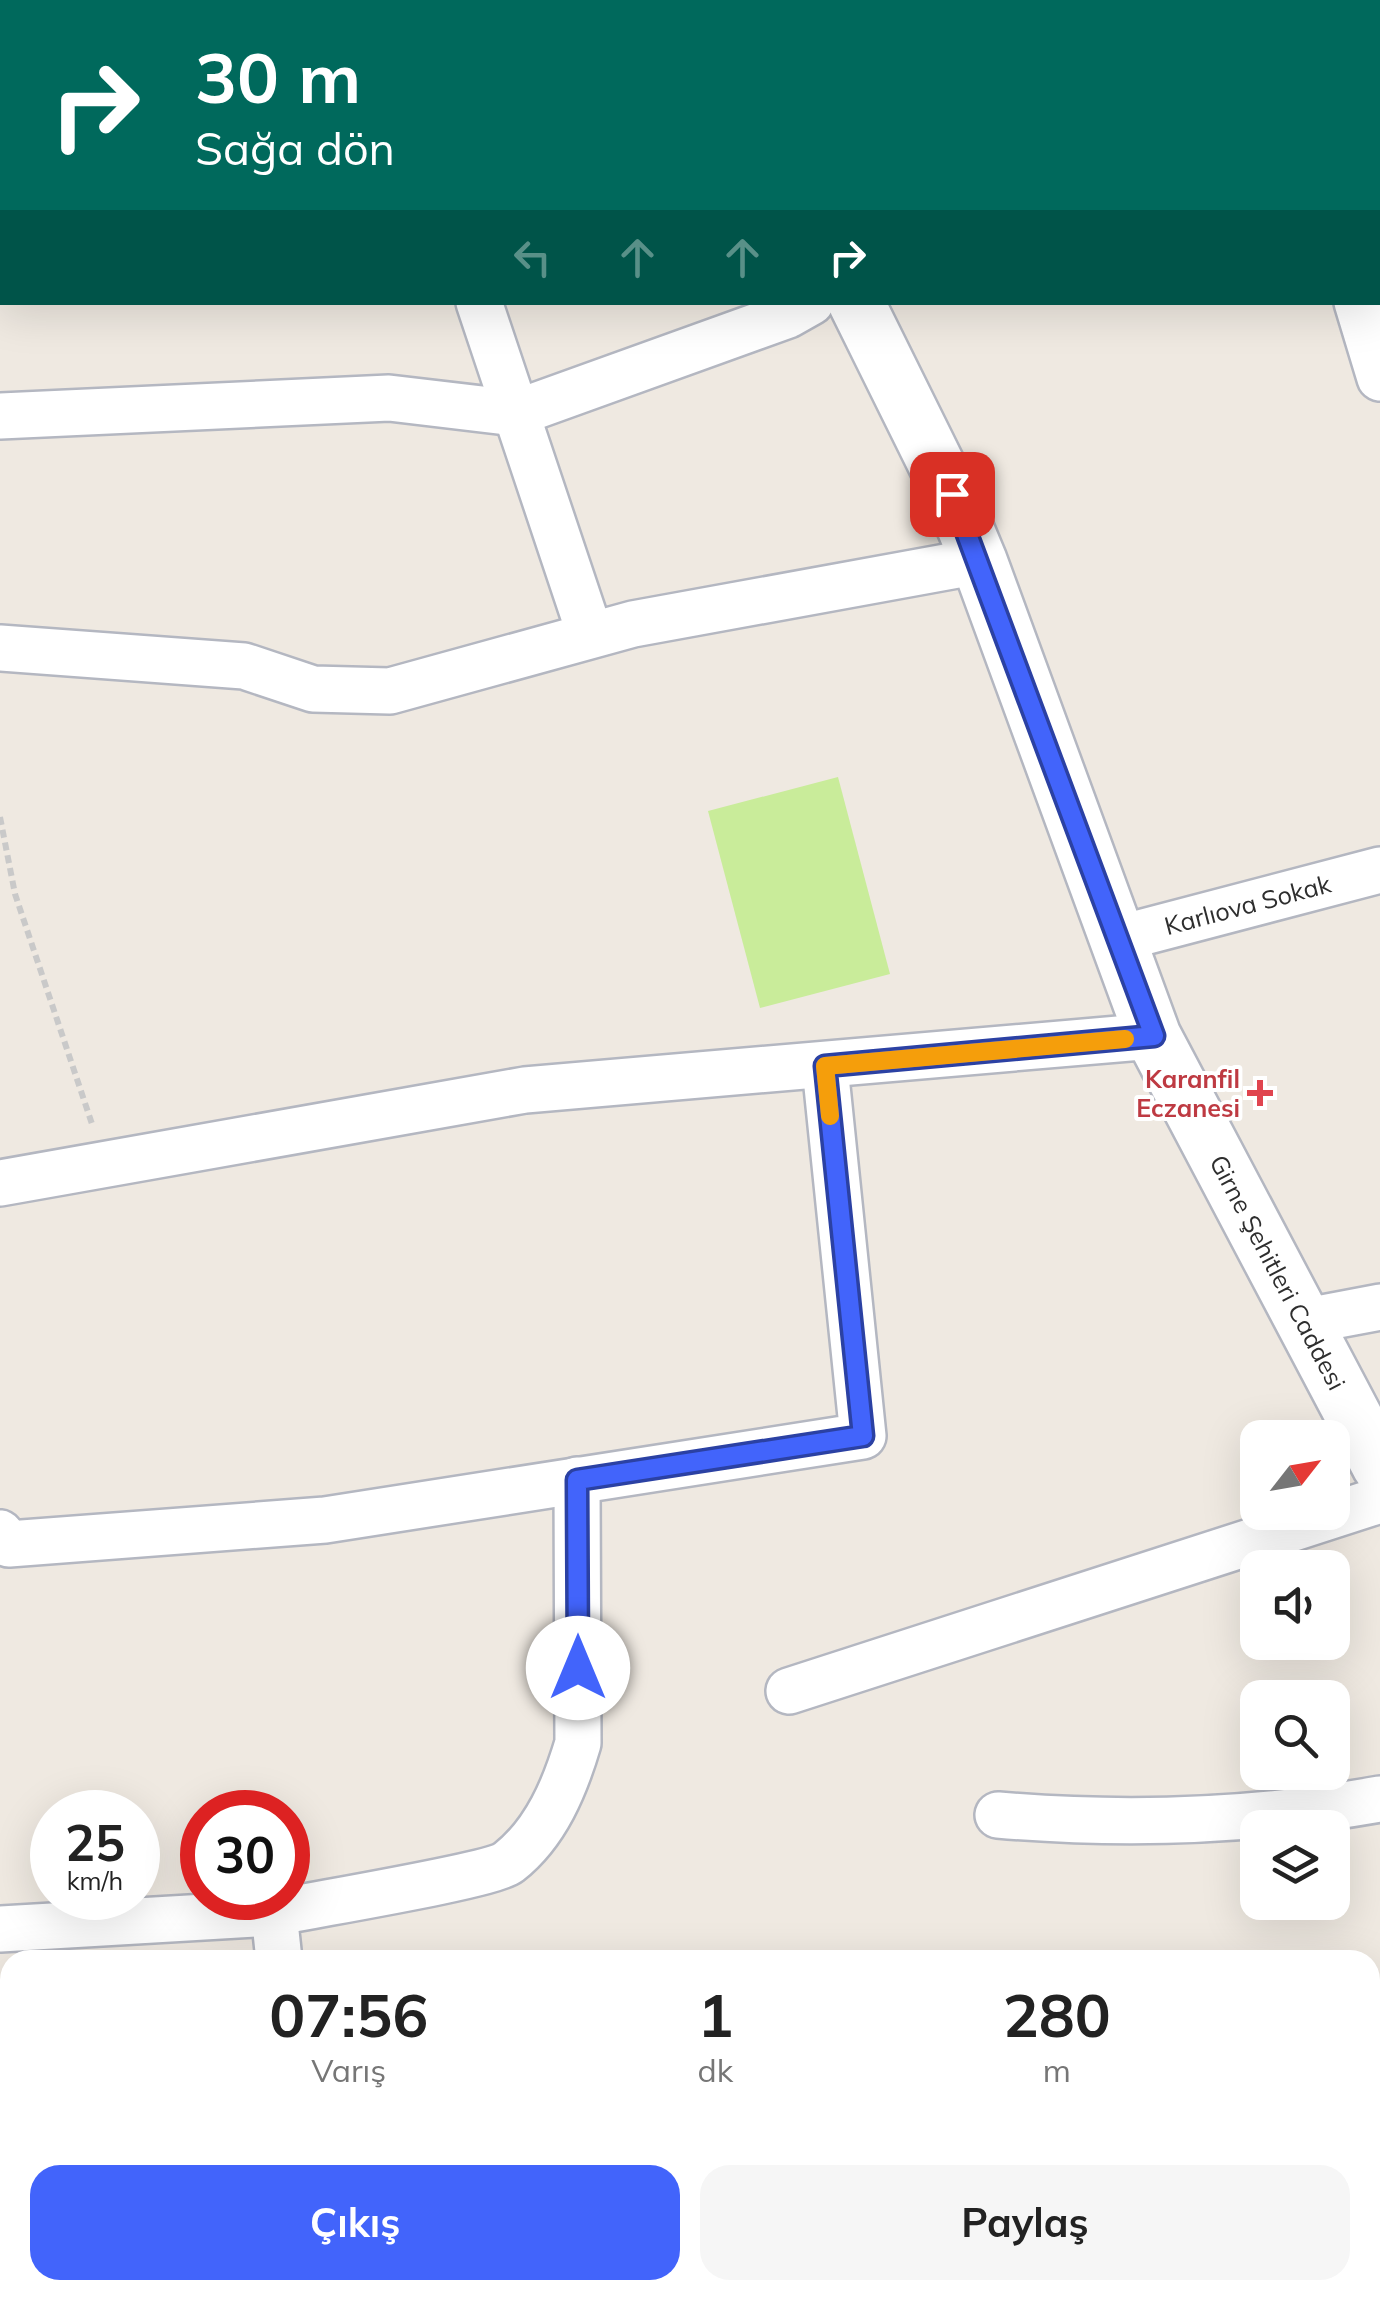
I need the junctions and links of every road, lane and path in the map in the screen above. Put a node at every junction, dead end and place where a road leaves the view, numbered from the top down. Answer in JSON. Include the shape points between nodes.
{"nodes":[{"id":1,"x":480,"y":305,"type":"edge"},
{"id":2,"x":803,"y":305,"type":"edge"},
{"id":3,"x":858,"y":305,"type":"edge"},
{"id":4,"x":1358,"y":305,"type":"edge"},
{"id":5,"x":1380,"y":378,"type":"edge"},
{"id":6,"x":516,"y":413,"type":"junction"},
{"id":7,"x":0,"y":416,"type":"edge"},
{"id":8,"x":979,"y":561,"type":"junction"},
{"id":9,"x":590,"y":634,"type":"junction"},
{"id":10,"x":0,"y":648,"type":"edge"},
{"id":11,"x":0,"y":817,"type":"edge"},
{"id":12,"x":1380,"y":870,"type":"edge"},
{"id":13,"x":1118,"y":939,"type":"junction"},
{"id":14,"x":1154,"y":1036,"type":"junction"},
{"id":15,"x":825,"y":1066,"type":"junction"},
{"id":16,"x":106,"y":1165,"type":"junction"},
{"id":17,"x":0,"y":1184,"type":"edge"},
{"id":18,"x":1380,"y":1306,"type":"edge"},
{"id":19,"x":1301,"y":1322,"type":"junction"},
{"id":20,"x":1378,"y":1467,"type":"edge"},
{"id":21,"x":577,"y":1480,"type":"junction"},
{"id":22,"x":0,"y":1533,"type":"edge"},
{"id":23,"x":789,"y":1692,"type":"dead end"},
{"id":24,"x":1380,"y":1798,"type":"edge"},
{"id":25,"x":998,"y":1815,"type":"dead end"},
{"id":26,"x":310,"y":1905,"type":"edge"},
{"id":27,"x":180,"y":1918,"type":"edge"},
{"id":28,"x":275,"y":1920,"type":"edge"},
{"id":29,"x":0,"y":1930,"type":"edge"},
{"id":30,"x":278,"y":1950,"type":"edge"}],
"edges":[{"from":1,"to":6,"type":"street"},
{"from":2,"to":6,"type":"street"},
{"from":3,"to":8,"type":"street","name":"Girne Şehitleri Caddesi"},
{"from":4,"to":5,"type":"street"},
{"from":6,"to":7,"type":"street","via":[[389,398]]},
{"from":6,"to":9,"type":"street"},
{"from":8,"to":9,"type":"street"},
{"from":8,"to":13,"type":"street","name":"Girne Şehitleri Caddesi"},
{"from":9,"to":10,"type":"street","via":[[430,683],[348,693],[312,689],[244,666]]},
{"from":11,"to":16,"type":"path","via":[[15,894]]},
{"from":12,"to":13,"type":"street","name":"Karlıova Sokak"},
{"from":13,"to":14,"type":"street","name":"Girne Şehitleri Caddesi"},
{"from":14,"to":15,"type":"street"},
{"from":14,"to":19,"type":"street","name":"Girne Şehitleri Caddesi"},
{"from":15,"to":16,"type":"street","via":[[525,1090]]},
{"from":15,"to":21,"type":"street","via":[[863,1436]]},
{"from":16,"to":17,"type":"street"},
{"from":18,"to":19,"type":"street"},
{"from":19,"to":20,"type":"street","name":"Girne Şehitleri Caddesi"},
{"from":20,"to":23,"type":"street"},
{"from":21,"to":22,"type":"street","via":[[325,1520],[9,1544]]},
{"from":21,"to":26,"type":"street","via":[[578,1744],[541,1827],[506,1865]]},
{"from":24,"to":25,"type":"street","via":[[1236,1820]]},
{"from":27,"to":29,"type":"street"},
{"from":28,"to":30,"type":"street"}]}
